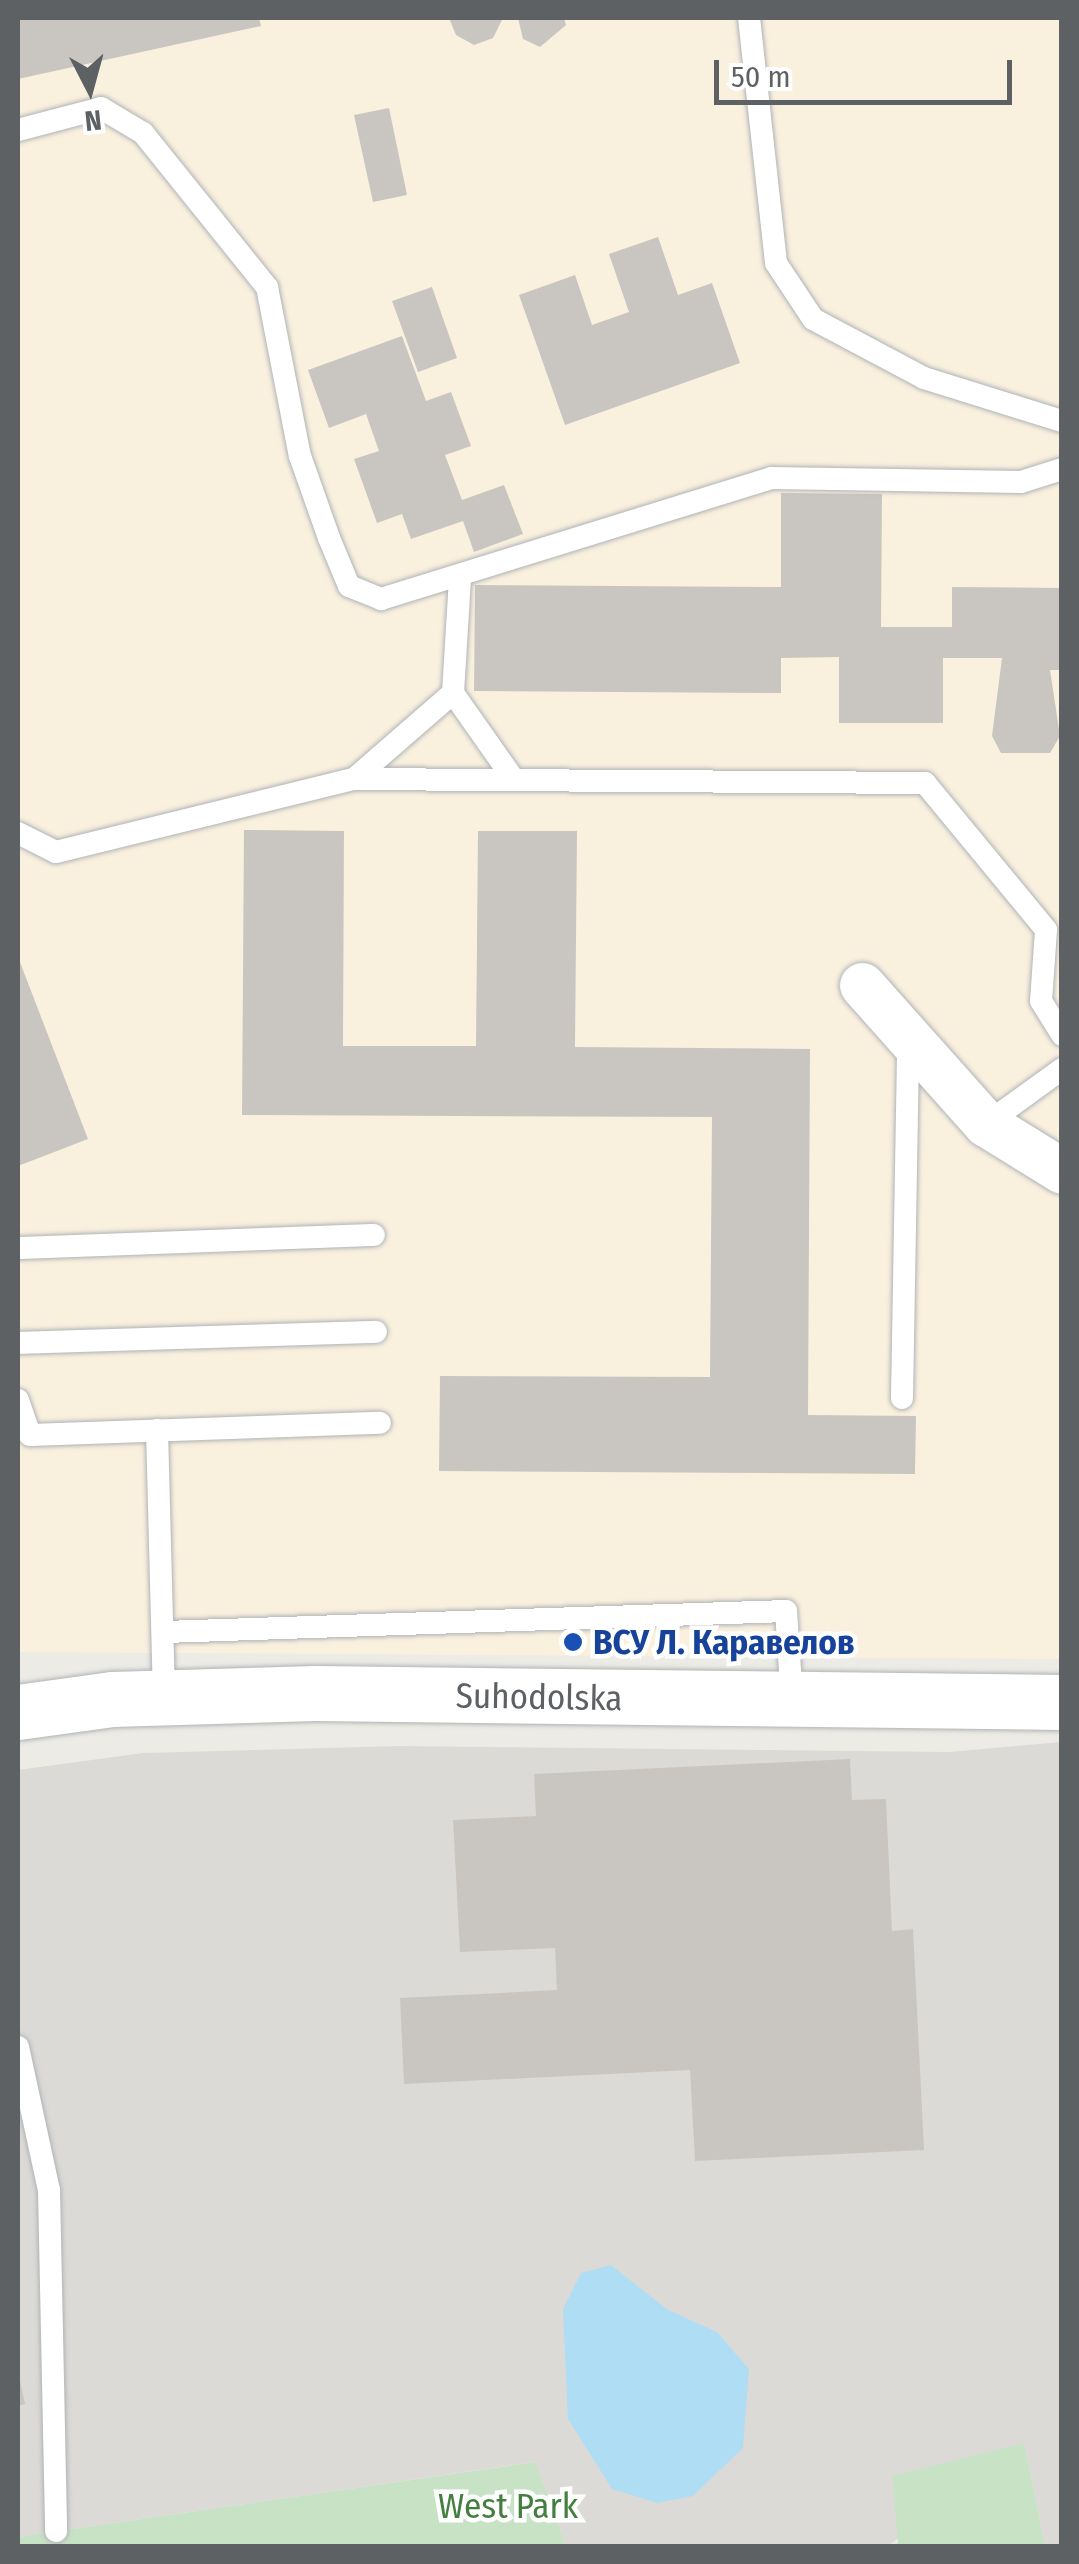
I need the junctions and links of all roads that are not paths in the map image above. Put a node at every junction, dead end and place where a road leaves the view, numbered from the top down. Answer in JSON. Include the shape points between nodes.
{"nodes":[{"id":1,"x":749,"y":18,"type":"edge"},
{"id":2,"x":18,"y":130,"type":"edge"},
{"id":3,"x":1062,"y":421,"type":"edge"},
{"id":4,"x":1062,"y":469,"type":"edge"},
{"id":5,"x":460,"y":580,"type":"junction"},
{"id":6,"x":452,"y":694,"type":"junction"},
{"id":7,"x":512,"y":777,"type":"junction"},
{"id":8,"x":354,"y":779,"type":"junction"},
{"id":9,"x":18,"y":833,"type":"edge"},
{"id":10,"x":862,"y":985,"type":"dead end"},
{"id":11,"x":1062,"y":1035,"type":"edge"},
{"id":12,"x":908,"y":1041,"type":"junction"},
{"id":13,"x":1062,"y":1068,"type":"edge"},
{"id":14,"x":986,"y":1124,"type":"junction"},
{"id":15,"x":1062,"y":1171,"type":"edge"},
{"id":16,"x":374,"y":1235,"type":"dead end"},
{"id":17,"x":18,"y":1248,"type":"edge"},
{"id":18,"x":376,"y":1332,"type":"dead end"},
{"id":19,"x":18,"y":1343,"type":"edge"},
{"id":20,"x":902,"y":1398,"type":"dead end"},
{"id":21,"x":18,"y":1400,"type":"edge"},
{"id":22,"x":380,"y":1423,"type":"dead end"},
{"id":23,"x":157,"y":1430,"type":"junction"},
{"id":24,"x":164,"y":1632,"type":"junction"},
{"id":25,"x":164,"y":1696,"type":"junction"},
{"id":26,"x":792,"y":1700,"type":"junction"},
{"id":27,"x":1062,"y":1702,"type":"edge"},
{"id":28,"x":18,"y":1712,"type":"edge"},
{"id":29,"x":18,"y":2046,"type":"edge"},
{"id":30,"x":56,"y":2532,"type":"dead end"}],
"edges":[{"from":1,"to":3,"type":"lane","via":[[776,263],[814,319],[924,378]]},
{"from":2,"to":5,"type":"lane","via":[[101,108],[143,133],[266,287],[300,456],[350,586],[380,599]]},
{"from":4,"to":5,"type":"lane","via":[[1021,482],[770,478]]},
{"from":5,"to":6,"type":"lane"},
{"from":6,"to":7,"type":"lane"},
{"from":6,"to":8,"type":"lane"},
{"from":7,"to":8,"type":"lane"},
{"from":7,"to":11,"type":"lane","via":[[925,783],[1046,930],[1040,1001]]},
{"from":8,"to":9,"type":"lane","via":[[56,852]]},
{"from":10,"to":12,"type":"street"},
{"from":12,"to":14,"type":"street"},
{"from":12,"to":20,"type":"lane"},
{"from":13,"to":14,"type":"lane"},
{"from":14,"to":15,"type":"street"},
{"from":16,"to":17,"type":"lane"},
{"from":18,"to":19,"type":"lane"},
{"from":21,"to":23,"type":"lane","via":[[30,1435]]},
{"from":22,"to":23,"type":"lane"},
{"from":23,"to":24,"type":"lane"},
{"from":24,"to":25,"type":"lane"},
{"from":24,"to":26,"type":"lane","via":[[786,1610]]},
{"from":25,"to":26,"type":"street","name":"Suhodolska"},
{"from":25,"to":28,"type":"street","name":"Suhodolska"},
{"from":26,"to":27,"type":"street","name":"Suhodolska"},
{"from":29,"to":30,"type":"lane","via":[[49,2190]]}]}
